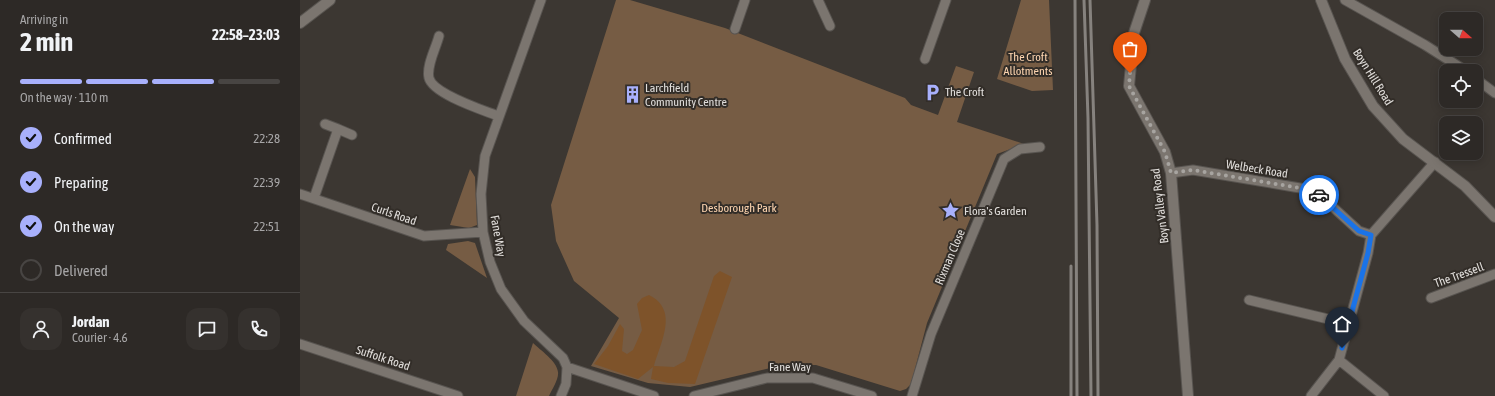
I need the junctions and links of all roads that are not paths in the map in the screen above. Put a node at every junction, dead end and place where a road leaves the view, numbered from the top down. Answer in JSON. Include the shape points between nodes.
{"nodes":[{"id":1,"x":330,"y":0,"type":"edge"},
{"id":2,"x":541,"y":0,"type":"edge"},
{"id":3,"x":745,"y":0,"type":"edge"},
{"id":4,"x":818,"y":0,"type":"edge"},
{"id":5,"x":946,"y":0,"type":"edge"},
{"id":6,"x":1145,"y":0,"type":"edge"},
{"id":7,"x":1321,"y":0,"type":"edge"},
{"id":8,"x":1345,"y":0,"type":"edge"},
{"id":9,"x":300,"y":23,"type":"edge"},
{"id":10,"x":830,"y":26,"type":"dead end"},
{"id":11,"x":735,"y":29,"type":"dead end"},
{"id":12,"x":439,"y":36,"type":"dead end"},
{"id":13,"x":925,"y":59,"type":"dead end"},
{"id":14,"x":1455,"y":64,"type":"edge"},
{"id":15,"x":1483,"y":84,"type":"edge"},
{"id":16,"x":1495,"y":93,"type":"edge"},
{"id":17,"x":498,"y":116,"type":"junction"},
{"id":18,"x":325,"y":124,"type":"dead end"},
{"id":19,"x":338,"y":129,"type":"junction"},
{"id":20,"x":352,"y":135,"type":"dead end"},
{"id":21,"x":1040,"y":146,"type":"dead end"},
{"id":22,"x":1435,"y":162,"type":"junction"},
{"id":23,"x":1171,"y":173,"type":"junction"},
{"id":24,"x":300,"y":194,"type":"edge"},
{"id":25,"x":314,"y":198,"type":"junction"},
{"id":26,"x":1495,"y":218,"type":"edge"},
{"id":27,"x":483,"y":232,"type":"junction"},
{"id":28,"x":1371,"y":235,"type":"junction"},
{"id":29,"x":1495,"y":274,"type":"edge"},
{"id":30,"x":1431,"y":298,"type":"dead end"},
{"id":31,"x":1249,"y":300,"type":"dead end"},
{"id":32,"x":1349,"y":324,"type":"junction"},
{"id":33,"x":300,"y":344,"type":"edge"},
{"id":34,"x":1339,"y":360,"type":"junction"},
{"id":35,"x":567,"y":367,"type":"junction"},
{"id":36,"x":730,"y":387,"type":"junction"},
{"id":37,"x":458,"y":396,"type":"edge"},
{"id":38,"x":561,"y":396,"type":"edge"},
{"id":39,"x":654,"y":396,"type":"edge"},
{"id":40,"x":694,"y":396,"type":"edge"},
{"id":41,"x":733,"y":396,"type":"edge"},
{"id":42,"x":872,"y":396,"type":"edge"},
{"id":43,"x":912,"y":396,"type":"edge"},
{"id":44,"x":1188,"y":396,"type":"edge"},
{"id":45,"x":1311,"y":396,"type":"edge"},
{"id":46,"x":1384,"y":396,"type":"edge"}],
"edges":[{"from":1,"to":9,"type":"street"},
{"from":2,"to":17,"type":"street","name":"Fane Way"},
{"from":3,"to":11,"type":"street"},
{"from":4,"to":10,"type":"street"},
{"from":5,"to":13,"type":"street"},
{"from":6,"to":23,"type":"street","name":"Boyn Valley Road","via":[[1134,33],[1129,86],[1165,152]]},
{"from":7,"to":22,"type":"street","name":"Boyn Hill Road","via":[[1345,59],[1373,106],[1403,139]]},
{"from":8,"to":14,"type":"street","via":[[1425,44]]},
{"from":12,"to":17,"type":"street","via":[[430,65],[429,78],[436,90]]},
{"from":15,"to":16,"type":"street"},
{"from":17,"to":27,"type":"street","name":"Fane Way","via":[[485,156],[481,194]]},
{"from":18,"to":19,"type":"street"},
{"from":19,"to":20,"type":"street"},
{"from":19,"to":25,"type":"street"},
{"from":21,"to":43,"type":"street","name":"Rixman Close","via":[[1020,149],[1004,159],[931,334]]},
{"from":22,"to":26,"type":"street","name":"Boyn Hill Road","via":[[1465,186]]},
{"from":22,"to":28,"type":"street"},
{"from":23,"to":28,"type":"street","name":"Welbeck Road","via":[[1193,170],[1306,189],[1323,198],[1359,231]]},
{"from":23,"to":44,"type":"street","name":"Boyn Valley Road"},
{"from":24,"to":25,"type":"street","name":"Curls Road"},
{"from":25,"to":27,"type":"street","name":"Curls Road","via":[[424,236]]},
{"from":27,"to":35,"type":"street","name":"Fane Way","via":[[490,262],[501,289],[524,321],[563,358]]},
{"from":28,"to":32,"type":"street"},
{"from":29,"to":30,"type":"street","name":"The Tressell"},
{"from":31,"to":32,"type":"street"},
{"from":32,"to":34,"type":"street"},
{"from":33,"to":37,"type":"street","name":"Suffolk Road"},
{"from":34,"to":45,"type":"street"},
{"from":34,"to":46,"type":"street"},
{"from":35,"to":38,"type":"street","via":[[566,384]]},
{"from":35,"to":39,"type":"street"},
{"from":36,"to":40,"type":"street","name":"Fane Way"},
{"from":36,"to":41,"type":"street"},
{"from":36,"to":42,"type":"street","name":"Fane Way","via":[[767,378],[813,378]]}]}
